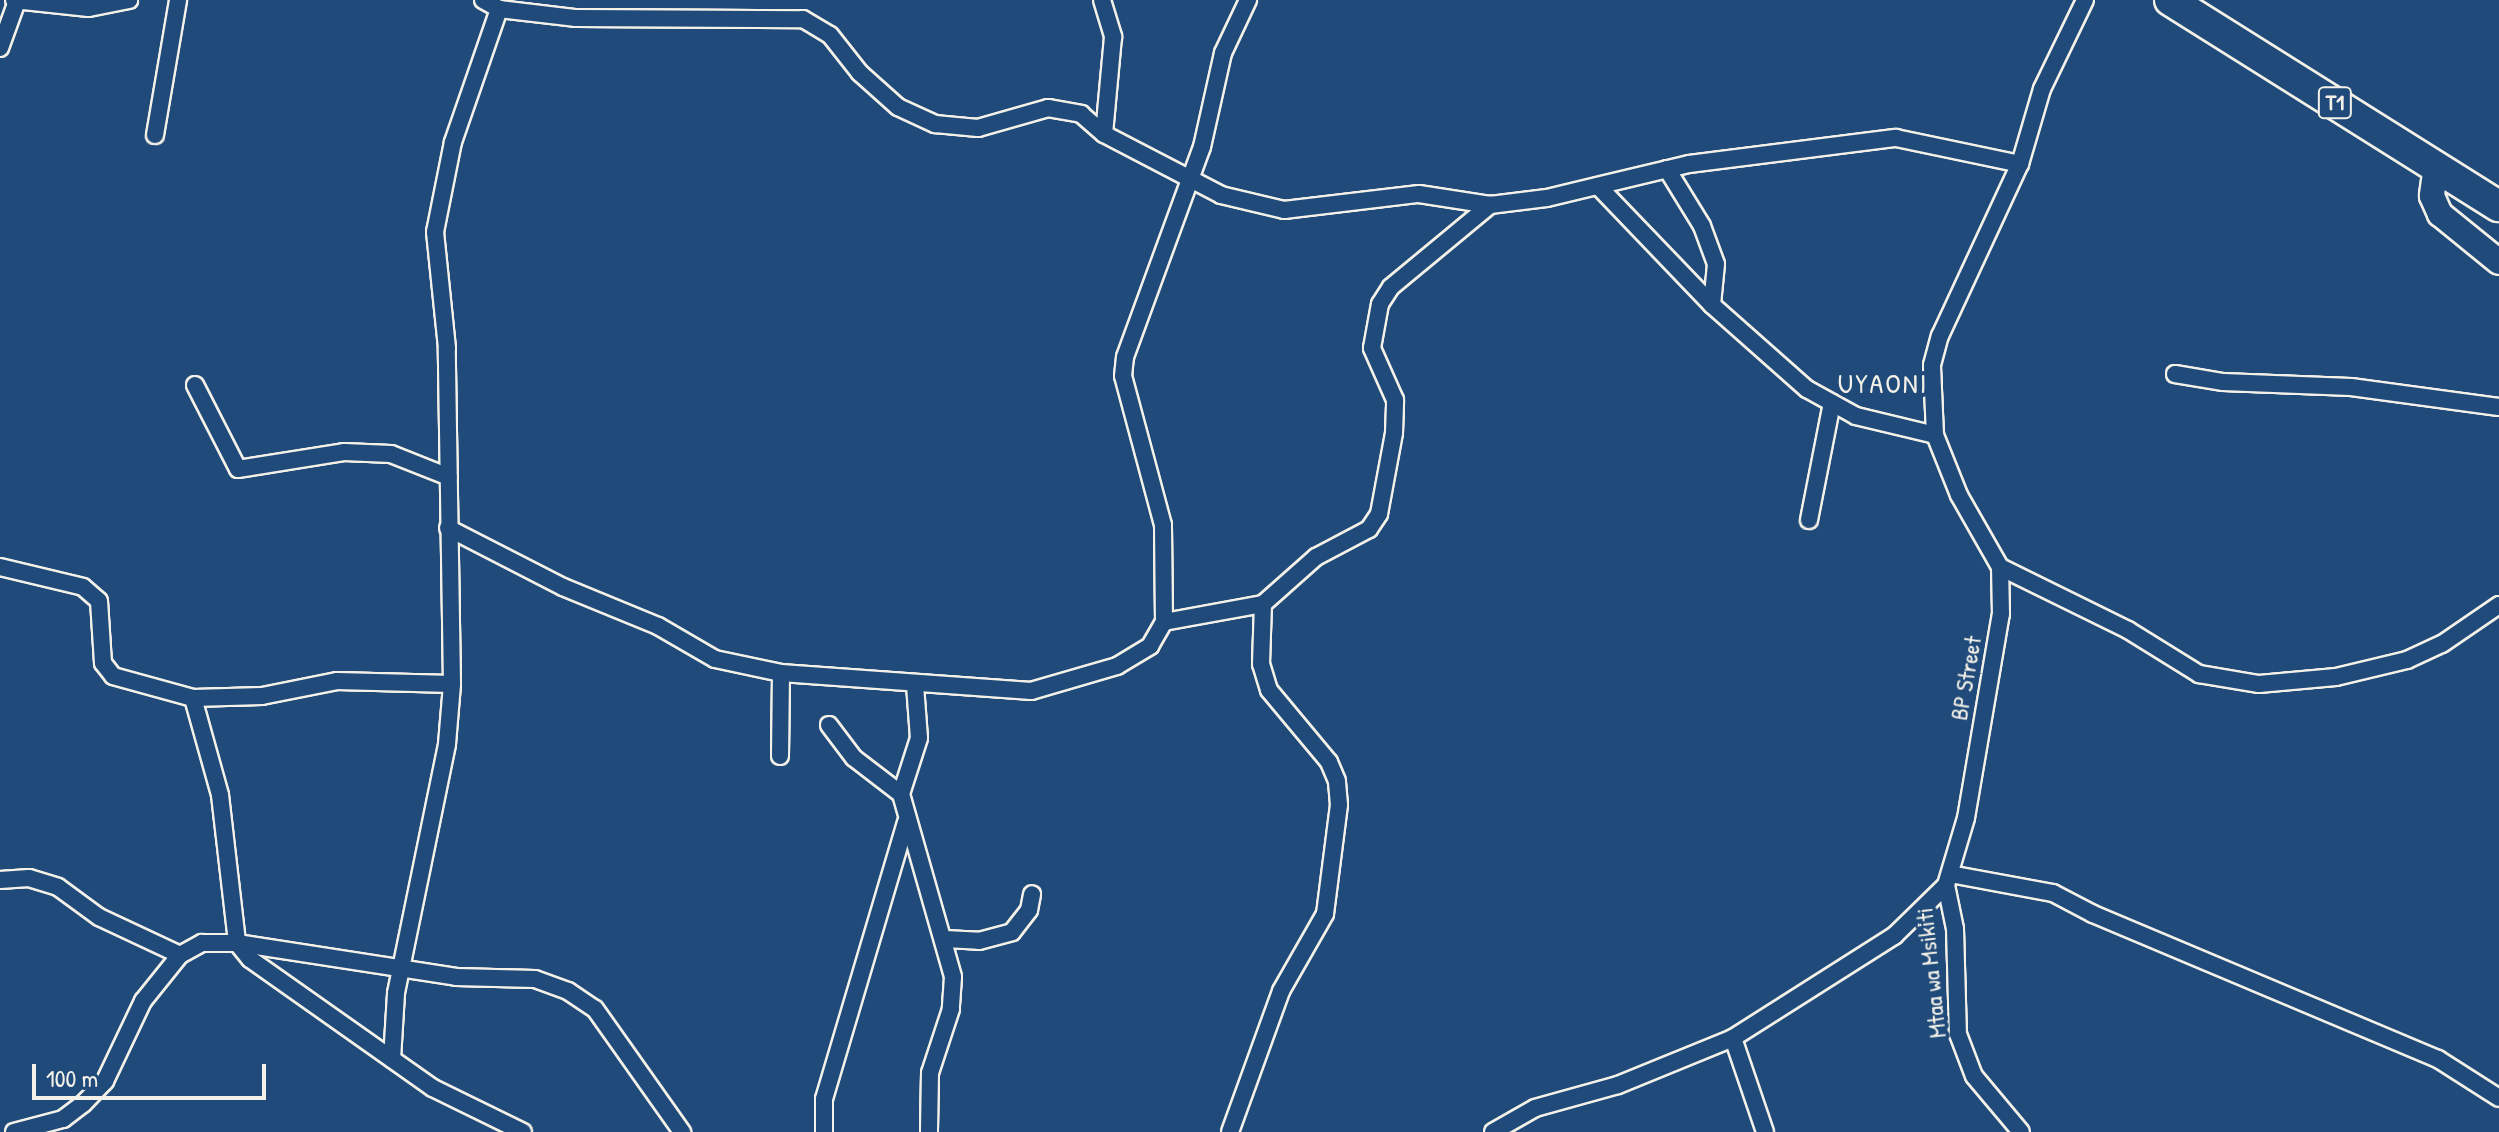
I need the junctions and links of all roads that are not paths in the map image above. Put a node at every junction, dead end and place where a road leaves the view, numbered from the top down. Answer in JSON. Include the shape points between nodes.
{"nodes":[{"id":1,"x":16,"y":0,"type":"edge"},
{"id":2,"x":129,"y":0,"type":"edge"},
{"id":3,"x":178,"y":0,"type":"edge"},
{"id":4,"x":483,"y":0,"type":"edge"},
{"id":5,"x":580,"y":0,"type":"edge"},
{"id":6,"x":1102,"y":0,"type":"edge"},
{"id":7,"x":1248,"y":0,"type":"edge"},
{"id":8,"x":2085,"y":0,"type":"edge"},
{"id":9,"x":2170,"y":0,"type":"edge"},
{"id":10,"x":499,"y":9,"type":"junction"},
{"id":11,"x":576,"y":18,"type":"junction"},
{"id":12,"x":0,"y":48,"type":"edge"},
{"id":13,"x":1104,"y":134,"type":"junction"},
{"id":14,"x":155,"y":135,"type":"dead end"},
{"id":15,"x":2020,"y":164,"type":"junction"},
{"id":16,"x":2436,"y":166,"type":"junction"},
{"id":17,"x":1667,"y":169,"type":"junction"},
{"id":18,"x":1189,"y":180,"type":"junction"},
{"id":19,"x":1598,"y":186,"type":"junction"},
{"id":20,"x":1490,"y":205,"type":"junction"},
{"id":21,"x":2499,"y":206,"type":"edge"},
{"id":22,"x":2499,"y":262,"type":"edge"},
{"id":23,"x":1712,"y":305,"type":"junction"},
{"id":24,"x":2175,"y":374,"type":"dead end"},
{"id":25,"x":195,"y":385,"type":"dead end"},
{"id":26,"x":1832,"y":403,"type":"junction"},
{"id":27,"x":2499,"y":407,"type":"edge"},
{"id":28,"x":1935,"y":435,"type":"junction"},
{"id":29,"x":449,"y":477,"type":"junction"},
{"id":30,"x":1809,"y":520,"type":"dead end"},
{"id":31,"x":448,"y":528,"type":"junction"},
{"id":32,"x":0,"y":567,"type":"edge"},
{"id":33,"x":2000,"y":567,"type":"junction"},
{"id":34,"x":1263,"y":604,"type":"junction"},
{"id":35,"x":2499,"y":605,"type":"edge"},
{"id":36,"x":1164,"y":622,"type":"junction"},
{"id":37,"x":781,"y":673,"type":"junction"},
{"id":38,"x":452,"y":684,"type":"junction"},
{"id":39,"x":915,"y":685,"type":"junction"},
{"id":40,"x":193,"y":698,"type":"junction"},
{"id":41,"x":829,"y":725,"type":"dead end"},
{"id":42,"x":780,"y":756,"type":"dead end"},
{"id":43,"x":901,"y":794,"type":"junction"},
{"id":44,"x":907,"y":820,"type":"junction"},
{"id":45,"x":0,"y":880,"type":"edge"},
{"id":46,"x":1948,"y":880,"type":"junction"},
{"id":47,"x":1032,"y":894,"type":"dead end"},
{"id":48,"x":945,"y":939,"type":"junction"},
{"id":49,"x":237,"y":943,"type":"junction"},
{"id":50,"x":180,"y":955,"type":"junction"},
{"id":51,"x":401,"y":969,"type":"junction"},
{"id":52,"x":1733,"y":1038,"type":"junction"},
{"id":53,"x":392,"y":1059,"type":"junction"},
{"id":54,"x":2499,"y":1098,"type":"edge"},
{"id":55,"x":14,"y":1132,"type":"edge"},
{"id":56,"x":523,"y":1132,"type":"edge"},
{"id":57,"x":682,"y":1132,"type":"edge"},
{"id":58,"x":824,"y":1132,"type":"edge"},
{"id":59,"x":929,"y":1132,"type":"edge"},
{"id":60,"x":1230,"y":1132,"type":"edge"},
{"id":61,"x":1493,"y":1132,"type":"edge"},
{"id":62,"x":1765,"y":1132,"type":"edge"},
{"id":63,"x":2021,"y":1132,"type":"edge"}],
"edges":[{"from":1,"to":2,"type":"street","via":[[89,8]]},
{"from":1,"to":12,"type":"street"},
{"from":3,"to":14,"type":"street"},
{"from":4,"to":10,"type":"street"},
{"from":5,"to":11,"type":"street"},
{"from":6,"to":13,"type":"street","via":[[1113,37]]},
{"from":7,"to":18,"type":"street","via":[[1223,53],[1202,147]]},
{"from":8,"to":15,"type":"street","name":"BP Street","via":[[2042,89]]},
{"from":9,"to":16,"type":"highway","number":"T1"},
{"from":10,"to":11,"type":"street"},
{"from":10,"to":29,"type":"street","via":[[448,157],[435,232],[447,348]]},
{"from":11,"to":13,"type":"street","via":[[803,19],[830,35],[860,73],[898,107],[935,124],[978,128],[1048,108],[1081,114]]},
{"from":13,"to":18,"type":"street","via":[[1170,165]]},
{"from":15,"to":17,"type":"street","via":[[1896,138]]},
{"from":15,"to":28,"type":"street","name":"BP Street","via":[[1940,336],[1932,365]]},
{"from":16,"to":21,"type":"highway","number":"T1"},
{"from":16,"to":22,"type":"street","via":[[2432,196],[2440,214]]},
{"from":17,"to":19,"type":"street"},
{"from":17,"to":23,"type":"street","via":[[1702,226],[1716,264]]},
{"from":18,"to":20,"type":"street","via":[[1221,195],[1284,210],[1419,194]]},
{"from":18,"to":36,"type":"street","via":[[1125,357],[1123,376],[1163,525]]},
{"from":19,"to":20,"type":"street"},
{"from":19,"to":23,"type":"street"},
{"from":20,"to":34,"type":"street","via":[[1391,287],[1380,304],[1372,348],[1395,400],[1379,514],[1369,529],[1316,557]]},
{"from":23,"to":26,"type":"street","via":[[1779,367]]},
{"from":24,"to":27,"type":"street","via":[[2223,382],[2351,387]]},
{"from":25,"to":29,"type":"street","via":[[238,469],[344,452],[391,454]]},
{"from":26,"to":28,"type":"street","via":[[1856,416]]},
{"from":26,"to":30,"type":"street"},
{"from":28,"to":33,"type":"street","name":"BP Street","via":[[1959,495]]},
{"from":29,"to":31,"type":"street"},
{"from":31,"to":37,"type":"street","via":[[563,587],[658,626],[715,659]]},
{"from":31,"to":38,"type":"street"},
{"from":32,"to":40,"type":"street","via":[[83,587],[99,601],[103,663],[113,676]]},
{"from":33,"to":35,"type":"street","via":[[2128,630],[2199,674],[2259,684],[2336,677],[2407,660],[2442,644]]},
{"from":33,"to":46,"type":"street","name":"BP Street","via":[[2001,614],[1966,818]]},
{"from":34,"to":36,"type":"street"},
{"from":34,"to":60,"type":"street","via":[[1261,664],[1269,690],[1329,762],[1339,805],[1325,914],[1281,991]]},
{"from":36,"to":39,"type":"street","via":[[1150,646],[1117,666],[1031,691]]},
{"from":37,"to":39,"type":"street"},
{"from":37,"to":42,"type":"street"},
{"from":38,"to":40,"type":"street","via":[[337,681],[262,696]]},
{"from":38,"to":51,"type":"street","via":[[447,744]]},
{"from":39,"to":43,"type":"street","via":[[919,738]]},
{"from":40,"to":49,"type":"street","via":[[220,795]]},
{"from":41,"to":43,"type":"street","via":[[854,758]]},
{"from":43,"to":44,"type":"street"},
{"from":44,"to":48,"type":"street"},
{"from":44,"to":58,"type":"street","via":[[824,1099]]},
{"from":45,"to":50,"type":"street","via":[[29,878],[58,887],[99,917]]},
{"from":46,"to":52,"type":"street","name":"BP Street","via":[[1894,936]]},
{"from":46,"to":54,"type":"street","via":[[2053,893],[2438,1059]]},
{"from":46,"to":63,"type":"street","name":"Mtaa wa Msikiti","via":[[1958,1034],[1974,1076]]},
{"from":47,"to":48,"type":"street","via":[[1029,910],[1012,932],[979,941]]},
{"from":48,"to":59,"type":"street","via":[[953,977],[951,1009],[930,1073]]},
{"from":49,"to":50,"type":"street","via":[[202,943]]},
{"from":49,"to":51,"type":"street"},
{"from":49,"to":53,"type":"street","via":[[250,959]]},
{"from":50,"to":55,"type":"street","via":[[143,1001],[105,1081],[63,1119]]},
{"from":51,"to":53,"type":"street"},
{"from":51,"to":57,"type":"street","via":[[535,979],[568,991],[595,1009]]},
{"from":52,"to":61,"type":"street","name":"BP Street","via":[[1618,1085],[1535,1108]]},
{"from":52,"to":62,"type":"street"},
{"from":53,"to":56,"type":"street","via":[[433,1088]]}]}
